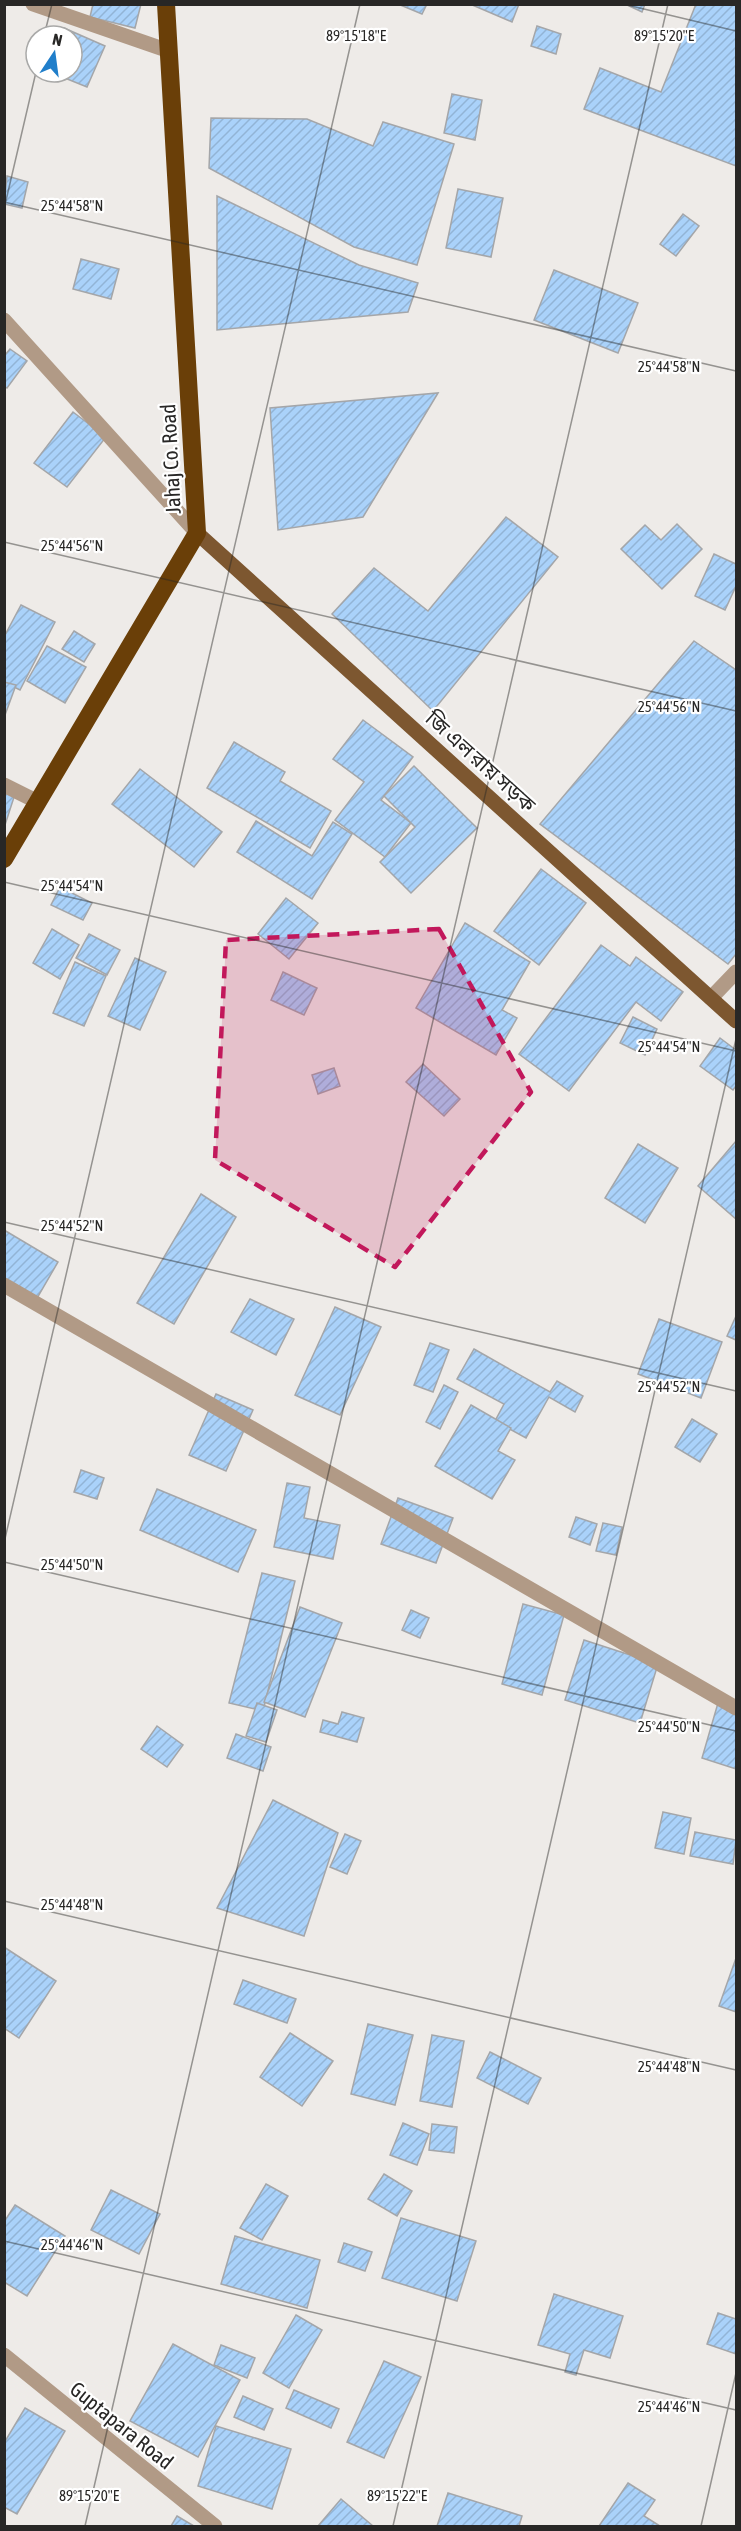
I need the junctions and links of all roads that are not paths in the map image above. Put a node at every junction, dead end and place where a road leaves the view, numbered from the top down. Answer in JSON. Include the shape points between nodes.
{"nodes":[{"id":1,"x":33,"y":4,"type":"edge"},
{"id":2,"x":166,"y":4,"type":"edge"},
{"id":3,"x":169,"y":51,"type":"junction"},
{"id":4,"x":4,"y":320,"type":"edge"},
{"id":5,"x":197,"y":533,"type":"junction"},
{"id":6,"x":4,"y":785,"type":"edge"},
{"id":7,"x":38,"y":802,"type":"junction"},
{"id":8,"x":4,"y":859,"type":"edge"},
{"id":9,"x":736,"y":972,"type":"edge"},
{"id":10,"x":711,"y":998,"type":"junction"},
{"id":11,"x":736,"y":1021,"type":"edge"},
{"id":12,"x":4,"y":1285,"type":"edge"},
{"id":13,"x":736,"y":1708,"type":"edge"},
{"id":14,"x":4,"y":2355,"type":"edge"},
{"id":15,"x":215,"y":2526,"type":"edge"}],
"edges":[{"from":1,"to":3,"type":"street"},
{"from":2,"to":3,"type":"highway","name":"Jahaj Co. Road"},
{"from":3,"to":5,"type":"highway","name":"Jahaj Co. Road"},
{"from":4,"to":5,"type":"street"},
{"from":5,"to":7,"type":"highway","name":"Jahaj Co. Road"},
{"from":5,"to":10,"type":"main road","name":"জি এল রায় সড়ক"},
{"from":6,"to":7,"type":"street"},
{"from":7,"to":8,"type":"highway","name":"Jahaj Co. Road"},
{"from":9,"to":10,"type":"street"},
{"from":10,"to":11,"type":"main road","name":"জি এল রায় সড়ক"},
{"from":12,"to":13,"type":"street"},
{"from":14,"to":15,"type":"street","name":"Guptapara Road"}]}
